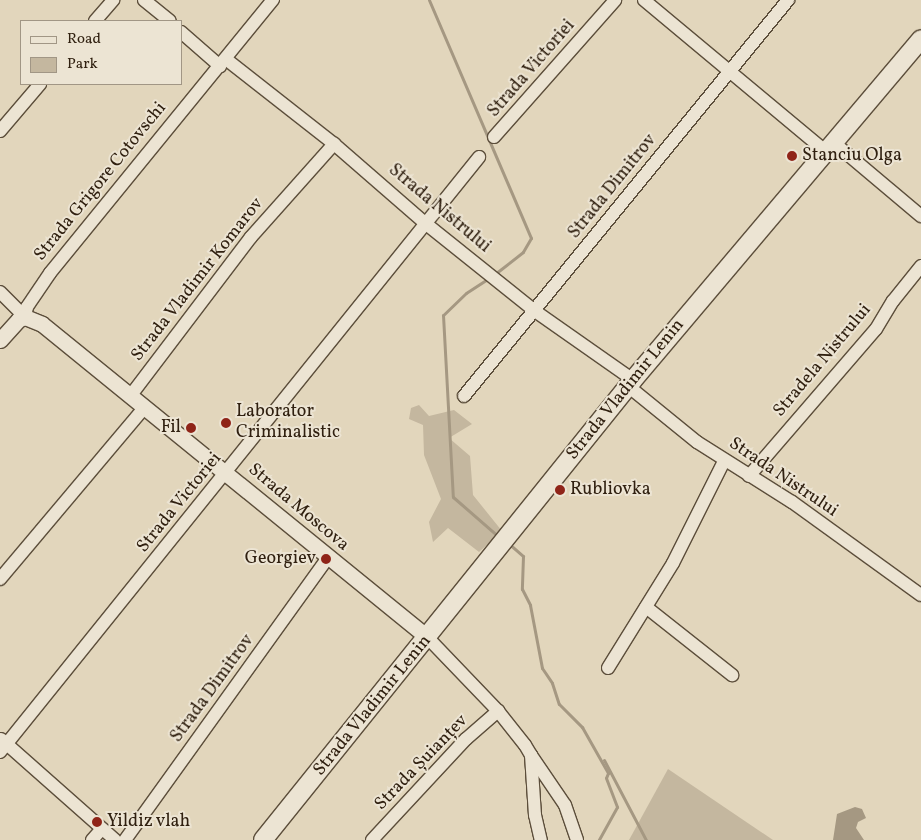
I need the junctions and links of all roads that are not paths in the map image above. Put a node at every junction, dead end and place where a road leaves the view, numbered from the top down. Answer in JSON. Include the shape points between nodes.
{"nodes":[{"id":1,"x":113,"y":0,"type":"edge"},
{"id":2,"x":144,"y":0,"type":"edge"},
{"id":3,"x":273,"y":0,"type":"edge"},
{"id":4,"x":615,"y":0,"type":"edge"},
{"id":5,"x":644,"y":0,"type":"edge"},
{"id":6,"x":788,"y":0,"type":"edge"},
{"id":7,"x":95,"y":20,"type":"edge"},
{"id":8,"x":169,"y":20,"type":"edge"},
{"id":9,"x":182,"y":33,"type":"edge"},
{"id":10,"x":921,"y":39,"type":"edge"},
{"id":11,"x":223,"y":63,"type":"junction"},
{"id":12,"x":730,"y":70,"type":"junction"},
{"id":13,"x":39,"y":85,"type":"edge"},
{"id":14,"x":0,"y":130,"type":"edge"},
{"id":15,"x":494,"y":137,"type":"dead end"},
{"id":16,"x":334,"y":144,"type":"junction"},
{"id":17,"x":829,"y":146,"type":"junction"},
{"id":18,"x":480,"y":157,"type":"dead end"},
{"id":19,"x":921,"y":216,"type":"edge"},
{"id":20,"x":424,"y":223,"type":"junction"},
{"id":21,"x":921,"y":266,"type":"edge"},
{"id":22,"x":0,"y":292,"type":"edge"},
{"id":23,"x":535,"y":311,"type":"junction"},
{"id":24,"x":25,"y":317,"type":"junction"},
{"id":25,"x":0,"y":340,"type":"edge"},
{"id":26,"x":630,"y":383,"type":"junction"},
{"id":27,"x":131,"y":395,"type":"junction"},
{"id":28,"x":464,"y":396,"type":"dead end"},
{"id":29,"x":144,"y":408,"type":"junction"},
{"id":30,"x":724,"y":460,"type":"junction"},
{"id":31,"x":227,"y":473,"type":"junction"},
{"id":32,"x":749,"y":476,"type":"junction"},
{"id":33,"x":328,"y":558,"type":"junction"},
{"id":34,"x":0,"y":579,"type":"edge"},
{"id":35,"x":921,"y":595,"type":"edge"},
{"id":36,"x":646,"y":607,"type":"junction"},
{"id":37,"x":428,"y":638,"type":"junction"},
{"id":38,"x":608,"y":668,"type":"dead end"},
{"id":39,"x":732,"y":675,"type":"dead end"},
{"id":40,"x":498,"y":711,"type":"junction"},
{"id":41,"x":2,"y":745,"type":"edge"},
{"id":42,"x":530,"y":755,"type":"junction"},
{"id":43,"x":102,"y":829,"type":"junction"},
{"id":44,"x":92,"y":840,"type":"edge"},
{"id":45,"x":115,"y":840,"type":"edge"},
{"id":46,"x":125,"y":840,"type":"edge"},
{"id":47,"x":263,"y":840,"type":"edge"},
{"id":48,"x":372,"y":840,"type":"edge"},
{"id":49,"x":541,"y":840,"type":"edge"},
{"id":50,"x":577,"y":840,"type":"edge"}],
"edges":[{"from":1,"to":7,"type":"street"},
{"from":2,"to":8,"type":"street"},
{"from":3,"to":11,"type":"street","name":"Strada Grigore Cotovschi"},
{"from":4,"to":15,"type":"street","name":"Strada Victoriei"},
{"from":5,"to":12,"type":"street"},
{"from":6,"to":12,"type":"street","name":"Strada Dimitrov"},
{"from":9,"to":11,"type":"street","name":"Strada Nistrului"},
{"from":10,"to":17,"type":"main road","name":"Strada Vladimir Lenin"},
{"from":11,"to":16,"type":"street","name":"Strada Nistrului"},
{"from":11,"to":24,"type":"street","name":"Strada Grigore Cotovschi","via":[[50,273],[27,307]]},
{"from":12,"to":17,"type":"street"},
{"from":12,"to":23,"type":"street","name":"Strada Dimitrov"},
{"from":13,"to":14,"type":"street"},
{"from":16,"to":20,"type":"street","name":"Strada Nistrului"},
{"from":16,"to":27,"type":"street","name":"Strada Vladimir Komarov","via":[[251,237]]},
{"from":17,"to":19,"type":"street"},
{"from":17,"to":26,"type":"main road","name":"Strada Vladimir Lenin"},
{"from":18,"to":20,"type":"street","name":"Strada Victoriei"},
{"from":20,"to":23,"type":"street","name":"Strada Nistrului"},
{"from":20,"to":31,"type":"street","name":"Strada Victoriei"},
{"from":21,"to":32,"type":"street","name":"Stradela Nistrului","via":[[876,329]]},
{"from":22,"to":24,"type":"street","name":"Strada Moscova"},
{"from":23,"to":26,"type":"street","name":"Strada Nistrului"},
{"from":23,"to":28,"type":"street","name":"Strada Dimitrov"},
{"from":24,"to":25,"type":"street","name":"Strada Grigore Cotovschi","via":[[14,323]]},
{"from":24,"to":27,"type":"street","name":"Strada Moscova","via":[[42,324]]},
{"from":26,"to":30,"type":"street","name":"Strada Nistrului"},
{"from":26,"to":37,"type":"main road","name":"Strada Vladimir Lenin"},
{"from":27,"to":29,"type":"street","name":"Strada Moscova"},
{"from":29,"to":31,"type":"street","name":"Strada Moscova"},
{"from":29,"to":34,"type":"street"},
{"from":30,"to":32,"type":"street","name":"Strada Nistrului"},
{"from":30,"to":36,"type":"street","via":[[686,540]]},
{"from":31,"to":33,"type":"street","name":"Strada Moscova"},
{"from":31,"to":41,"type":"street","name":"Strada Victoriei"},
{"from":32,"to":35,"type":"street","name":"Strada Nistrului","via":[[792,502]]},
{"from":33,"to":37,"type":"street","name":"Strada Moscova"},
{"from":33,"to":46,"type":"street","name":"Strada Dimitrov"},
{"from":36,"to":38,"type":"street"},
{"from":36,"to":39,"type":"street"},
{"from":37,"to":40,"type":"street","name":"Strada Moscova"},
{"from":37,"to":47,"type":"main road","name":"Strada Vladimir Lenin"},
{"from":40,"to":42,"type":"street","name":"Strada Moscova","via":[[521,737]]},
{"from":40,"to":48,"type":"street","name":"Strada Șuianțev","via":[[466,739]]},
{"from":41,"to":43,"type":"street"},
{"from":42,"to":49,"type":"street","name":"Strada Moscova","via":[[535,815]]},
{"from":42,"to":50,"type":"street","name":"Strada Moscova","via":[[564,805]]},
{"from":43,"to":44,"type":"street"},
{"from":43,"to":45,"type":"street"}]}
